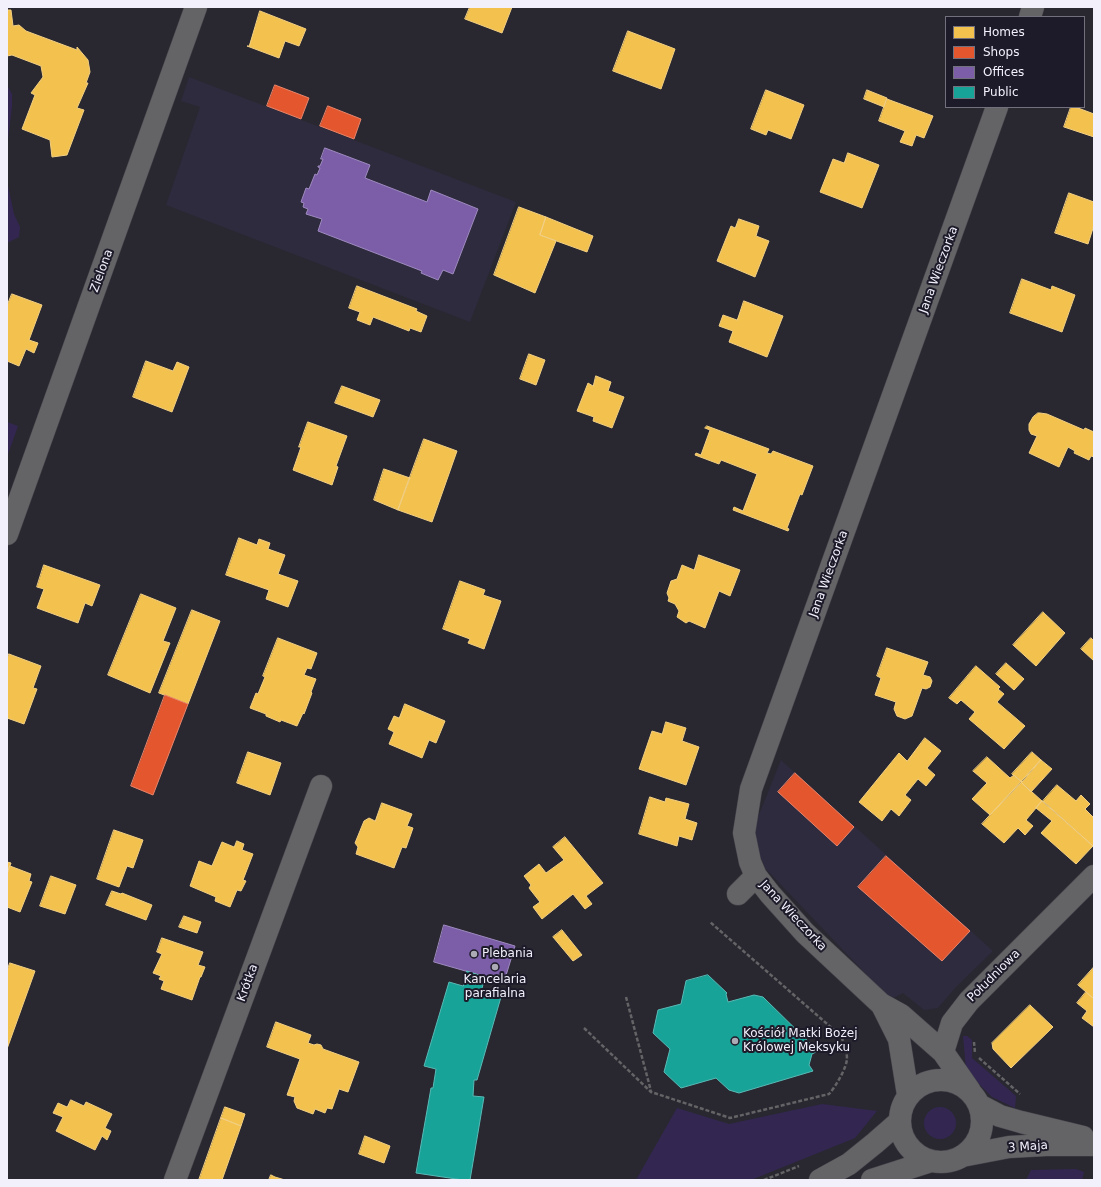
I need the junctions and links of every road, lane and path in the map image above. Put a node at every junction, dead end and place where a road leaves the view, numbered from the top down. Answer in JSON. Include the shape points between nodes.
{"nodes":[{"id":1,"x":196,"y":7,"type":"edge"},
{"id":2,"x":997,"y":108,"type":"edge"},
{"id":3,"x":7,"y":534,"type":"edge"},
{"id":4,"x":321,"y":786,"type":"dead end"},
{"id":5,"x":756,"y":876,"type":"junction"},
{"id":6,"x":1094,"y":876,"type":"edge"},
{"id":7,"x":738,"y":894,"type":"dead end"},
{"id":8,"x":710,"y":922,"type":"dead end"},
{"id":9,"x":626,"y":998,"type":"dead end"},
{"id":10,"x":881,"y":1004,"type":"junction"},
{"id":11,"x":584,"y":1028,"type":"dead end"},
{"id":12,"x":974,"y":1041,"type":"dead end"},
{"id":13,"x":943,"y":1052,"type":"junction"},
{"id":14,"x":651,"y":1092,"type":"junction"},
{"id":15,"x":908,"y":1095,"type":"junction"},
{"id":16,"x":975,"y":1098,"type":"junction"},
{"id":17,"x":1025,"y":1099,"type":"dead end"},
{"id":18,"x":899,"y":1122,"type":"junction"},
{"id":19,"x":1094,"y":1139,"type":"edge"},
{"id":20,"x":1094,"y":1145,"type":"edge"},
{"id":21,"x":962,"y":1156,"type":"junction"},
{"id":22,"x":931,"y":1161,"type":"junction"},
{"id":23,"x":175,"y":1180,"type":"edge"},
{"id":24,"x":820,"y":1180,"type":"edge"},
{"id":25,"x":872,"y":1180,"type":"edge"}],
"edges":[{"from":1,"to":3,"type":"street","name":"Zielona"},
{"from":2,"to":5,"type":"street","name":"Jana Wieczorka","via":[[751,789],[744,833],[750,862]]},
{"from":4,"to":23,"type":"street","name":"Krótka"},
{"from":5,"to":7,"type":"street"},
{"from":5,"to":10,"type":"street","name":"Jana Wieczorka","via":[[805,932]]},
{"from":6,"to":13,"type":"street","name":"Południowa","via":[[968,1001],[952,1023]]},
{"from":8,"to":14,"type":"path","via":[[841,1036],[846,1047],[847,1059],[836,1086],[829,1094],[730,1118]]},
{"from":9,"to":14,"type":"path"},
{"from":10,"to":13,"type":"street","name":"Jana Wieczorka","via":[[901,1015]]},
{"from":10,"to":15,"type":"street","name":"Jana Wieczorka","via":[[899,1039]]},
{"from":11,"to":14,"type":"path"},
{"from":12,"to":17,"type":"path","via":[[975,1054]]},
{"from":13,"to":16,"type":"street"},
{"from":15,"to":16,"type":"street","via":[[918,1086],[931,1080],[945,1079],[958,1083]]},
{"from":15,"to":18,"type":"street","via":[[901,1108]]},
{"from":16,"to":19,"type":"street","name":"3 Maja","via":[[1000,1116]]},
{"from":16,"to":21,"type":"street","via":[[982,1119],[980,1134],[974,1147]]},
{"from":18,"to":22,"type":"street","via":[[908,1147]]},
{"from":18,"to":24,"type":"street","via":[[849,1164]]},
{"from":20,"to":21,"type":"street","name":"3 Maja","via":[[1009,1147]]},
{"from":21,"to":22,"type":"street","via":[[947,1162]]},
{"from":22,"to":25,"type":"street"}]}
